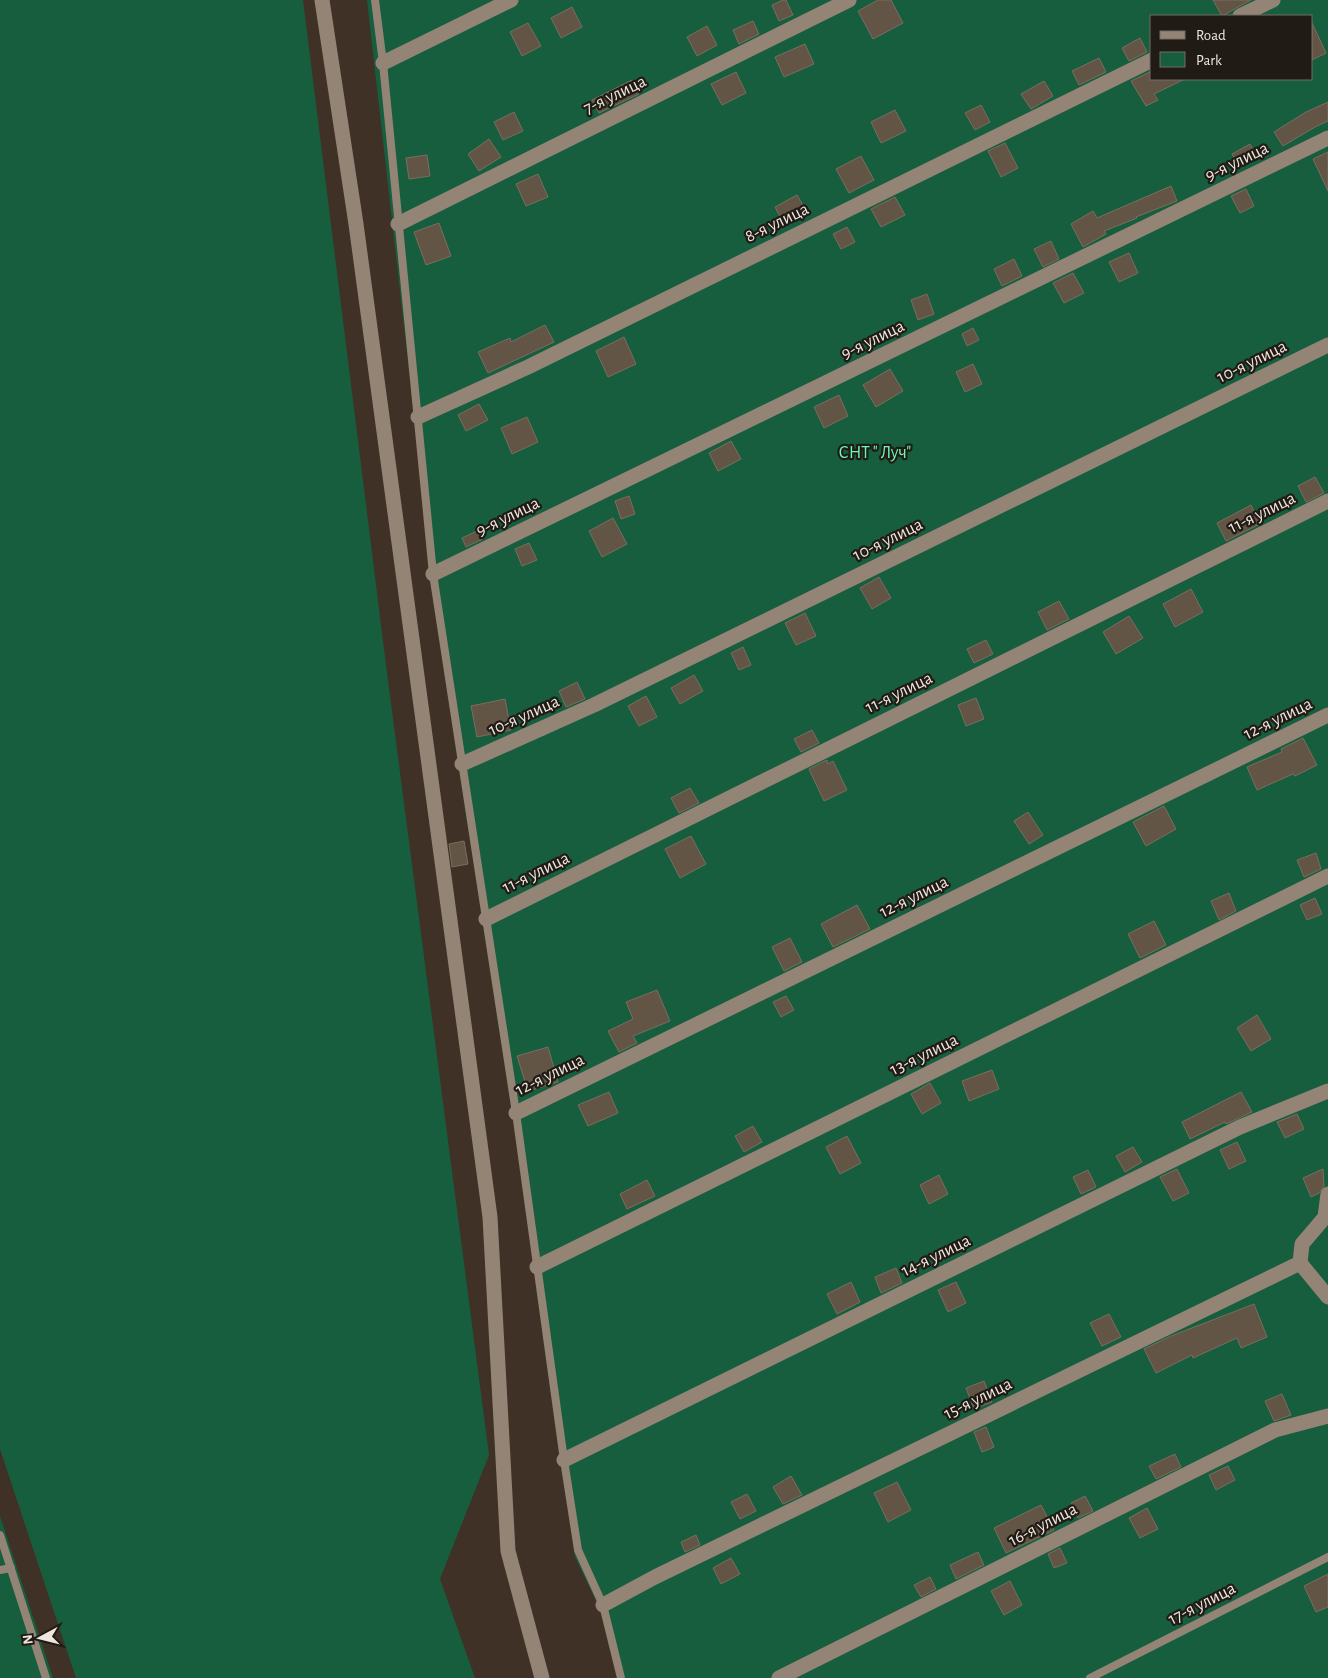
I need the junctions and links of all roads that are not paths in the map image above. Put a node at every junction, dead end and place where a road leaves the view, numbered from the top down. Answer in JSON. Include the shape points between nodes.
{"nodes":[{"id":1,"x":322,"y":0,"type":"edge"},
{"id":2,"x":375,"y":0,"type":"edge"},
{"id":3,"x":511,"y":0,"type":"edge"},
{"id":4,"x":850,"y":0,"type":"edge"},
{"id":5,"x":1273,"y":0,"type":"edge"},
{"id":6,"x":1242,"y":15,"type":"edge"},
{"id":7,"x":1150,"y":61,"type":"edge"},
{"id":8,"x":383,"y":63,"type":"junction"},
{"id":9,"x":1328,"y":138,"type":"edge"},
{"id":10,"x":398,"y":224,"type":"junction"},
{"id":11,"x":1328,"y":345,"type":"edge"},
{"id":12,"x":418,"y":417,"type":"junction"},
{"id":13,"x":1328,"y":501,"type":"edge"},
{"id":14,"x":434,"y":574,"type":"junction"},
{"id":15,"x":1328,"y":715,"type":"edge"},
{"id":16,"x":462,"y":764,"type":"junction"},
{"id":17,"x":1328,"y":876,"type":"edge"},
{"id":18,"x":486,"y":919,"type":"junction"},
{"id":19,"x":1328,"y":1091,"type":"edge"},
{"id":20,"x":516,"y":1113,"type":"junction"},
{"id":21,"x":1328,"y":1194,"type":"edge"},
{"id":22,"x":1300,"y":1263,"type":"junction"},
{"id":23,"x":537,"y":1267,"type":"junction"},
{"id":24,"x":1328,"y":1297,"type":"edge"},
{"id":25,"x":1328,"y":1416,"type":"edge"},
{"id":26,"x":564,"y":1460,"type":"junction"},
{"id":27,"x":0,"y":1535,"type":"edge"},
{"id":28,"x":1328,"y":1557,"type":"edge"},
{"id":29,"x":11,"y":1568,"type":"junction"},
{"id":30,"x":0,"y":1570,"type":"edge"},
{"id":31,"x":603,"y":1604,"type":"junction"},
{"id":32,"x":46,"y":1678,"type":"edge"},
{"id":33,"x":542,"y":1678,"type":"edge"},
{"id":34,"x":621,"y":1678,"type":"edge"},
{"id":35,"x":779,"y":1678,"type":"edge"},
{"id":36,"x":1090,"y":1678,"type":"edge"}],
"edges":[{"from":1,"to":33,"type":"street","via":[[356,224],[490,1217],[508,1551]]},
{"from":2,"to":8,"type":"lane"},
{"from":3,"to":8,"type":"street"},
{"from":4,"to":10,"type":"street","name":"7-я улица"},
{"from":5,"to":6,"type":"street"},
{"from":7,"to":12,"type":"street","name":"8-я улица","via":[[528,367]]},
{"from":8,"to":10,"type":"lane"},
{"from":9,"to":14,"type":"street","name":"9-я улица"},
{"from":10,"to":12,"type":"lane"},
{"from":11,"to":16,"type":"street","name":"10-я улица","via":[[594,705]]},
{"from":12,"to":14,"type":"lane"},
{"from":13,"to":18,"type":"street","name":"11-я улица"},
{"from":14,"to":16,"type":"lane"},
{"from":15,"to":20,"type":"street","name":"12-я улица"},
{"from":16,"to":18,"type":"lane"},
{"from":17,"to":23,"type":"street","name":"13-я улица"},
{"from":18,"to":20,"type":"lane"},
{"from":19,"to":26,"type":"street","name":"14-я улица","via":[[1240,1127]]},
{"from":20,"to":23,"type":"lane"},
{"from":21,"to":22,"type":"street","via":[[1325,1217],[1302,1244]]},
{"from":22,"to":24,"type":"street"},
{"from":22,"to":31,"type":"street","name":"15-я улица"},
{"from":23,"to":26,"type":"lane"},
{"from":25,"to":35,"type":"street","name":"16-я улица","via":[[1275,1430]]},
{"from":26,"to":31,"type":"lane","via":[[578,1550]]},
{"from":27,"to":29,"type":"lane"},
{"from":28,"to":36,"type":"lane","name":"17-я улица"},
{"from":29,"to":30,"type":"lane"},
{"from":29,"to":32,"type":"lane"},
{"from":31,"to":34,"type":"lane"}]}
